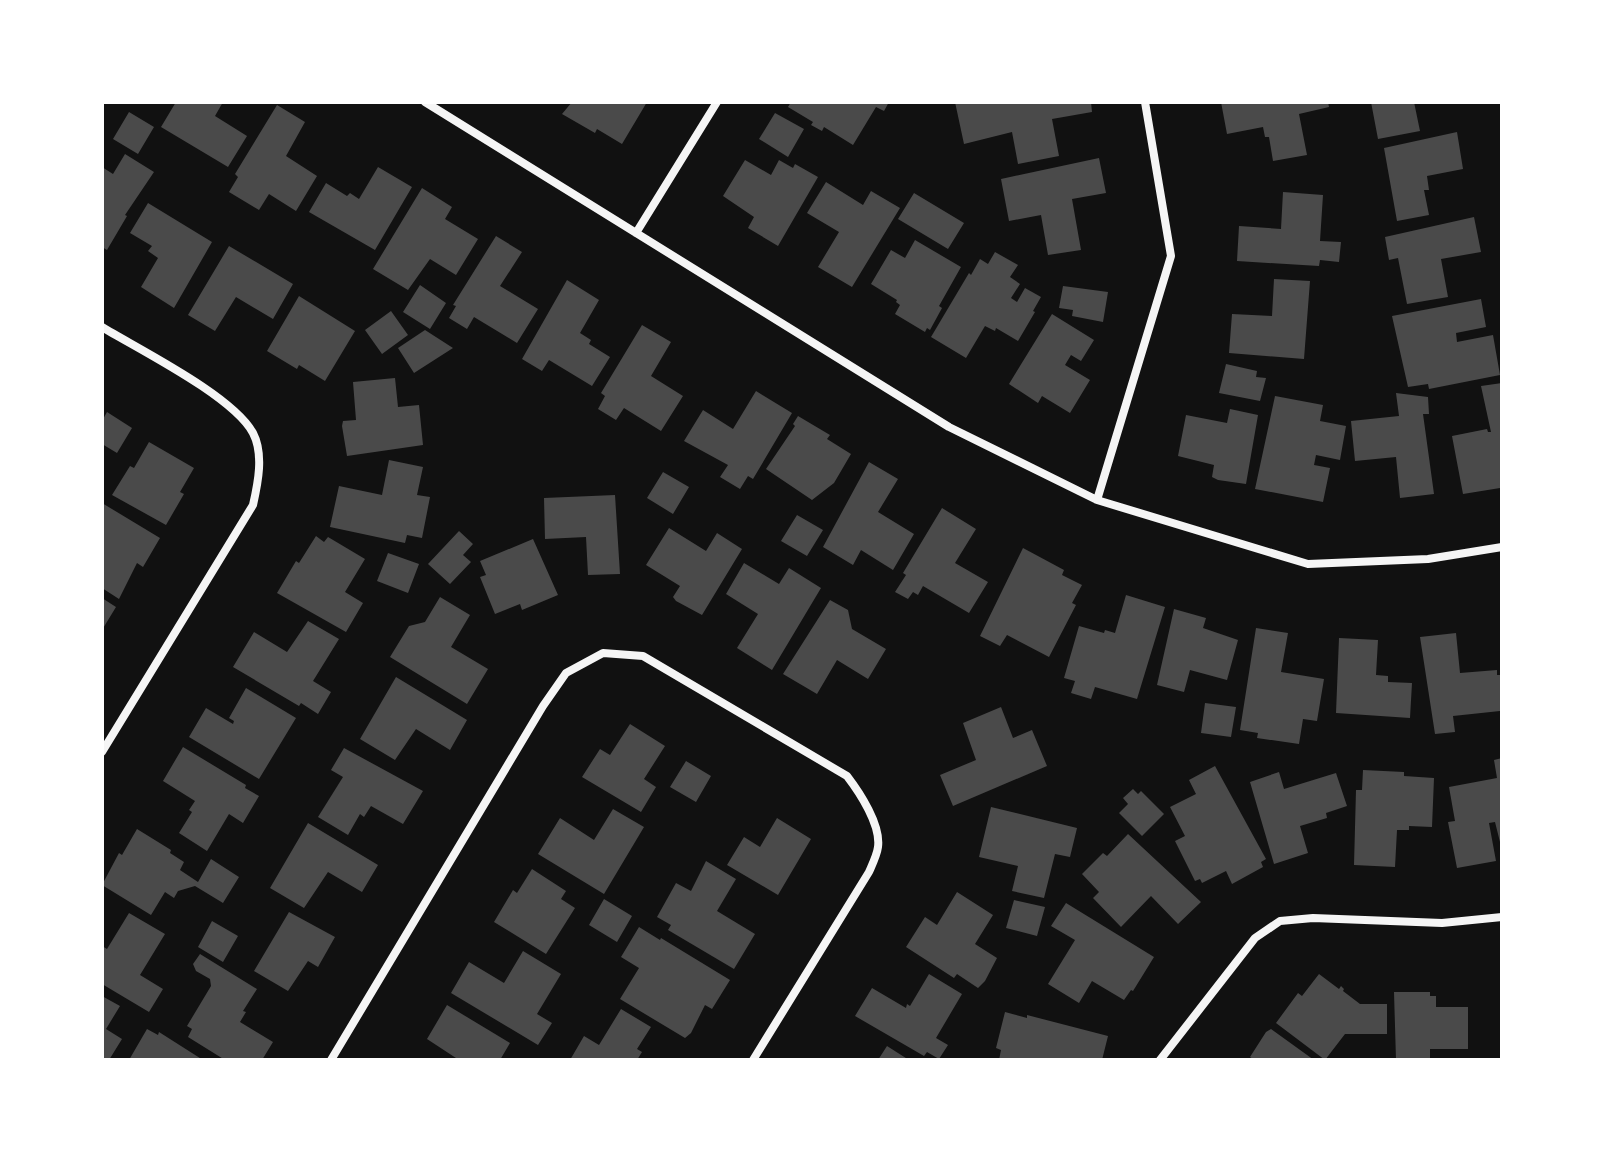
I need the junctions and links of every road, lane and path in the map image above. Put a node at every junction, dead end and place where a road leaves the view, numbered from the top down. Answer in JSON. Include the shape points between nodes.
{"nodes":[{"id":1,"x":425,"y":102,"type":"edge"},
{"id":2,"x":717,"y":102,"type":"edge"},
{"id":3,"x":1145,"y":102,"type":"edge"},
{"id":4,"x":636,"y":233,"type":"junction"},
{"id":5,"x":102,"y":327,"type":"edge"},
{"id":6,"x":1097,"y":500,"type":"junction"},
{"id":7,"x":1502,"y":547,"type":"edge"},
{"id":8,"x":102,"y":752,"type":"edge"},
{"id":9,"x":1502,"y":917,"type":"edge"},
{"id":10,"x":331,"y":1060,"type":"edge"},
{"id":11,"x":753,"y":1060,"type":"edge"},
{"id":12,"x":1160,"y":1060,"type":"edge"}],
"edges":[{"from":1,"to":4,"type":"street"},
{"from":2,"to":4,"type":"street"},
{"from":3,"to":6,"type":"street","via":[[1171,256]]},
{"from":4,"to":6,"type":"street","via":[[949,427]]},
{"from":5,"to":8,"type":"street","via":[[221,399],[241,417],[254,434],[260,474],[253,505]]},
{"from":6,"to":7,"type":"street","via":[[1308,564],[1428,559]]},
{"from":9,"to":12,"type":"street","via":[[1442,923],[1280,921],[1255,938]]},
{"from":10,"to":11,"type":"street","via":[[543,706],[566,673],[603,653],[643,656],[847,776],[871,817],[879,846],[869,872]]}]}
